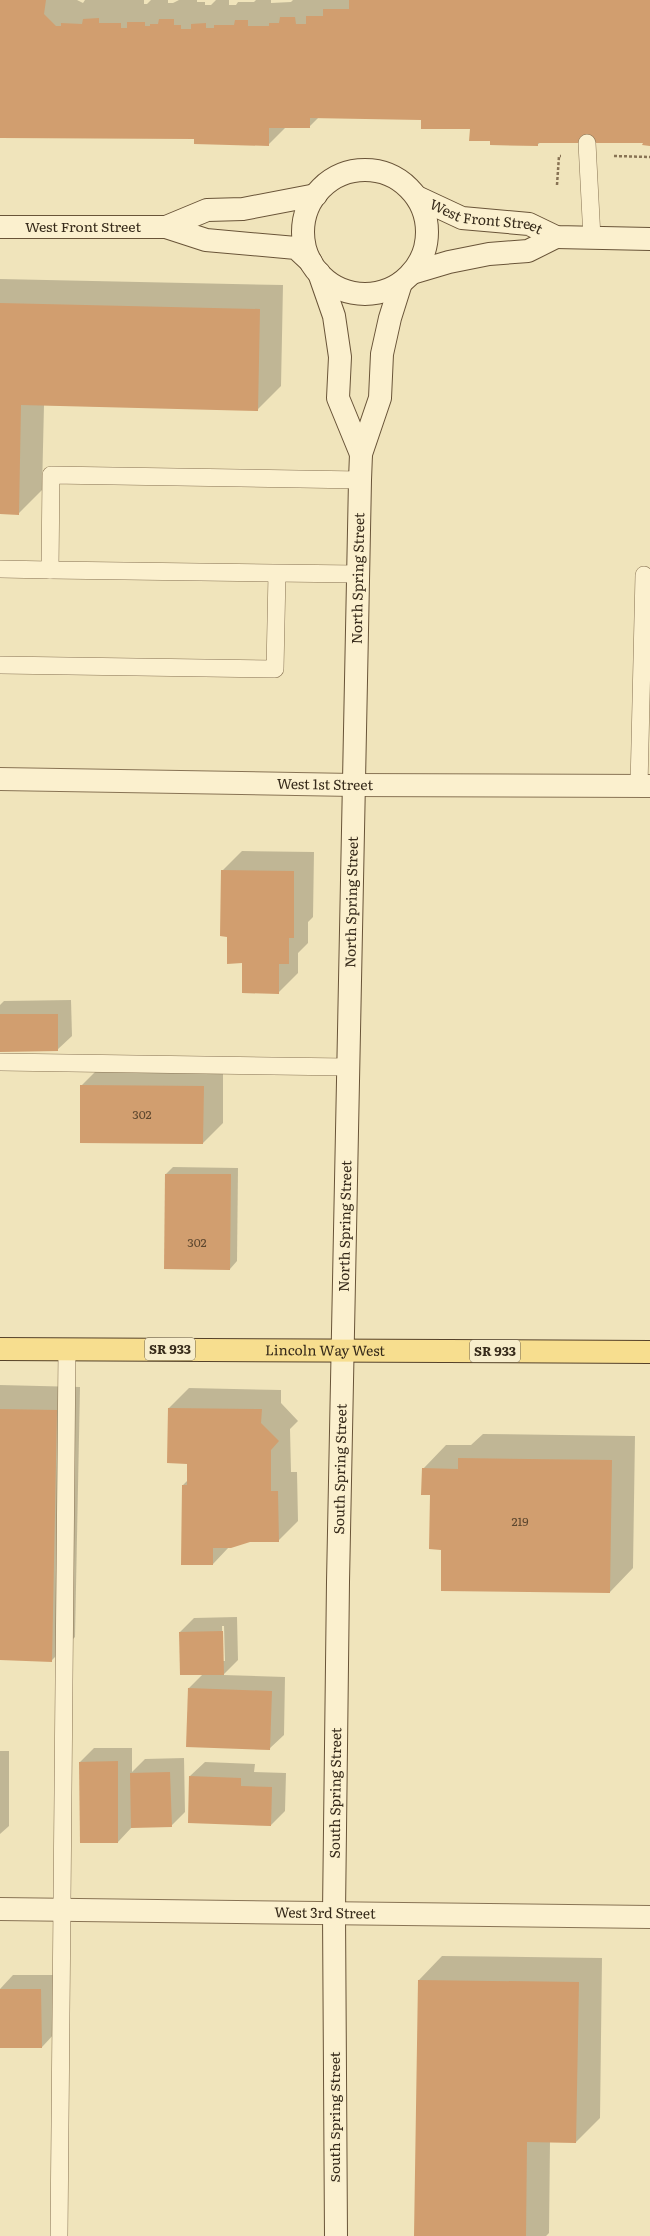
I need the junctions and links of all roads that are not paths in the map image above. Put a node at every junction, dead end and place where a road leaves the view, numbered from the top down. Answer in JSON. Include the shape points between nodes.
{"nodes":[{"id":1,"x":587,"y":143,"type":"dead end"},
{"id":2,"x":316,"y":195,"type":"junction"},
{"id":3,"x":416,"y":197,"type":"junction"},
{"id":4,"x":0,"y":227,"type":"edge"},
{"id":5,"x":166,"y":227,"type":"junction"},
{"id":6,"x":556,"y":237,"type":"junction"},
{"id":7,"x":592,"y":238,"type":"junction"},
{"id":8,"x":650,"y":239,"type":"edge"},
{"id":9,"x":315,"y":268,"type":"junction"},
{"id":10,"x":407,"y":278,"type":"junction"},
{"id":11,"x":361,"y":454,"type":"junction"},
{"id":12,"x":360,"y":480,"type":"junction"},
{"id":13,"x":0,"y":569,"type":"edge"},
{"id":14,"x":50,"y":570,"type":"junction"},
{"id":15,"x":277,"y":574,"type":"junction"},
{"id":16,"x":357,"y":574,"type":"junction"},
{"id":17,"x":644,"y":575,"type":"dead end"},
{"id":18,"x":0,"y":665,"type":"edge"},
{"id":19,"x":0,"y":778,"type":"edge"},
{"id":20,"x":353,"y":785,"type":"junction"},
{"id":21,"x":645,"y":786,"type":"edge"},
{"id":22,"x":0,"y":1062,"type":"edge"},
{"id":23,"x":347,"y":1067,"type":"junction"},
{"id":24,"x":0,"y":1349,"type":"edge"},
{"id":25,"x":67,"y":1349,"type":"junction"},
{"id":26,"x":341,"y":1350,"type":"junction"},
{"id":27,"x":650,"y":1352,"type":"edge"},
{"id":28,"x":0,"y":1909,"type":"edge"},
{"id":29,"x":63,"y":1910,"type":"junction"},
{"id":30,"x":334,"y":1912,"type":"junction"},
{"id":31,"x":650,"y":1917,"type":"edge"},
{"id":32,"x":59,"y":2236,"type":"edge"},
{"id":33,"x":336,"y":2236,"type":"edge"}],
"edges":[{"from":1,"to":7,"type":"lane"},
{"from":2,"to":3,"type":"street","via":[[341,175],[359,170],[377,171],[394,177]]},
{"from":2,"to":5,"type":"street","name":"West Front Street","via":[[243,209],[207,210]]},
{"from":2,"to":9,"type":"street","via":[[307,210],[304,227],[304,246]]},
{"from":3,"to":6,"type":"street","name":"West Front Street","via":[[462,218],[529,224]]},
{"from":3,"to":10,"type":"street","via":[[425,216],[427,236],[423,256]]},
{"from":4,"to":5,"type":"street","name":"West Front Street"},
{"from":5,"to":9,"type":"street","name":"West Front Street","via":[[206,240],[296,248]]},
{"from":6,"to":7,"type":"street","name":"West Front Street"},
{"from":6,"to":10,"type":"street","name":"West Front Street","via":[[528,251],[489,254],[448,262]]},
{"from":7,"to":8,"type":"street","name":"West Front Street"},
{"from":9,"to":10,"type":"street","via":[[333,285],[361,294],[385,291]]},
{"from":9,"to":11,"type":"street","name":"North Spring Street","via":[[334,316],[340,357],[338,398]]},
{"from":10,"to":11,"type":"street","name":"North Spring Street","via":[[390,318],[382,354],[380,398]]},
{"from":11,"to":12,"type":"street","name":"North Spring Street"},
{"from":12,"to":14,"type":"lane","via":[[51,475]]},
{"from":12,"to":16,"type":"street","name":"North Spring Street"},
{"from":13,"to":14,"type":"lane"},
{"from":14,"to":15,"type":"lane"},
{"from":15,"to":16,"type":"lane"},
{"from":15,"to":18,"type":"lane","via":[[275,669]]},
{"from":16,"to":20,"type":"street","name":"North Spring Street"},
{"from":17,"to":21,"type":"lane"},
{"from":19,"to":20,"type":"street","name":"West 1st Street"},
{"from":20,"to":21,"type":"street","name":"West 1st Street"},
{"from":20,"to":23,"type":"street","name":"North Spring Street"},
{"from":22,"to":23,"type":"lane"},
{"from":23,"to":26,"type":"street","name":"North Spring Street"},
{"from":24,"to":25,"type":"main road","name":"Lincoln Way West","number":"SR 933"},
{"from":25,"to":26,"type":"main road","name":"Lincoln Way West","number":"SR 933"},
{"from":25,"to":29,"type":"lane"},
{"from":26,"to":27,"type":"main road","name":"Lincoln Way West","number":"SR 933"},
{"from":26,"to":30,"type":"street","name":"South Spring Street"},
{"from":28,"to":29,"type":"street","name":"West 3rd Street"},
{"from":29,"to":30,"type":"street","name":"West 3rd Street"},
{"from":29,"to":32,"type":"lane"},
{"from":30,"to":31,"type":"street","name":"West 3rd Street"},
{"from":30,"to":33,"type":"street","name":"South Spring Street"}]}
